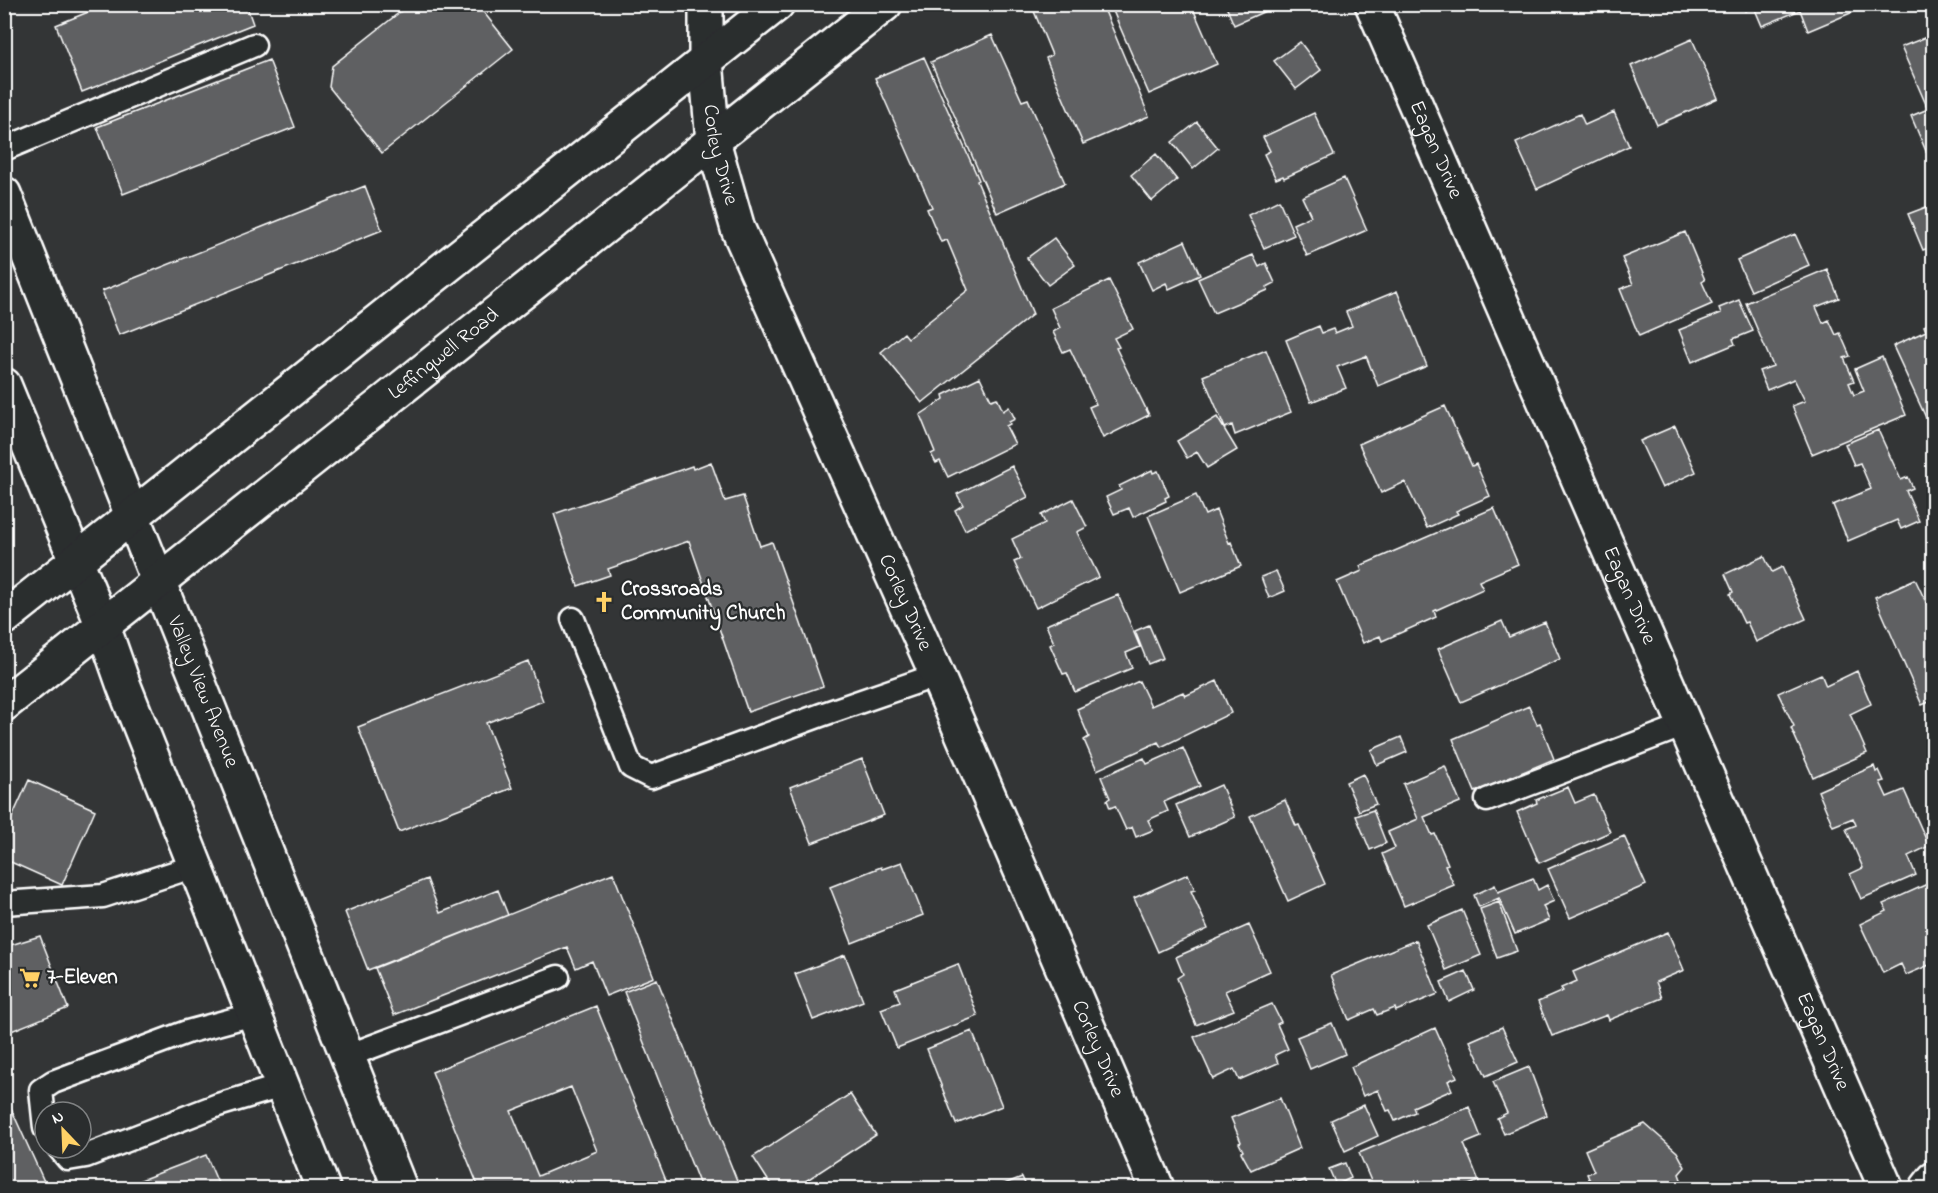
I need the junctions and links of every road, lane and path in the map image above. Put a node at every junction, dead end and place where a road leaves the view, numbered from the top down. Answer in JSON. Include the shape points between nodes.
{"nodes":[{"id":1,"x":706,"y":4,"type":"edge"},
{"id":2,"x":777,"y":4,"type":"edge"},
{"id":3,"x":885,"y":4,"type":"edge"},
{"id":4,"x":1372,"y":4,"type":"edge"},
{"id":5,"x":254,"y":45,"type":"dead end"},
{"id":6,"x":706,"y":61,"type":"junction"},
{"id":7,"x":713,"y":141,"type":"junction"},
{"id":8,"x":4,"y":149,"type":"edge"},
{"id":9,"x":4,"y":194,"type":"edge"},
{"id":10,"x":4,"y":385,"type":"edge"},
{"id":11,"x":132,"y":517,"type":"junction"},
{"id":12,"x":76,"y":562,"type":"junction"},
{"id":13,"x":159,"y":581,"type":"junction"},
{"id":14,"x":4,"y":618,"type":"edge"},
{"id":15,"x":573,"y":619,"type":"dead end"},
{"id":16,"x":103,"y":626,"type":"junction"},
{"id":17,"x":937,"y":675,"type":"junction"},
{"id":18,"x":4,"y":704,"type":"edge"},
{"id":19,"x":1684,"y":725,"type":"junction"},
{"id":20,"x":1487,"y":800,"type":"dead end"},
{"id":21,"x":195,"y":866,"type":"junction"},
{"id":22,"x":4,"y":903,"type":"edge"},
{"id":23,"x":558,"y":977,"type":"dead end"},
{"id":24,"x":254,"y":1014,"type":"junction"},
{"id":25,"x":347,"y":1056,"type":"junction"},
{"id":26,"x":282,"y":1086,"type":"junction"},
{"id":27,"x":42,"y":1100,"type":"edge"},
{"id":28,"x":93,"y":1153,"type":"edge"},
{"id":29,"x":1934,"y":1179,"type":"edge"},
{"id":30,"x":323,"y":1188,"type":"edge"},
{"id":31,"x":400,"y":1188,"type":"edge"},
{"id":32,"x":1157,"y":1188,"type":"edge"},
{"id":33,"x":1886,"y":1188,"type":"edge"},
{"id":34,"x":1927,"y":1188,"type":"edge"}],
"edges":[{"from":1,"to":6,"type":"main road","name":"Corley Drive"},
{"from":2,"to":6,"type":"main road"},
{"from":3,"to":7,"type":"main road","name":"Leffingwell Road"},
{"from":4,"to":19,"type":"main road","name":"Eagan Drive"},
{"from":5,"to":8,"type":"lane"},
{"from":6,"to":7,"type":"main road","name":"Corley Drive"},
{"from":6,"to":11,"type":"main road"},
{"from":7,"to":13,"type":"main road","name":"Leffingwell Road"},
{"from":7,"to":17,"type":"main road","name":"Corley Drive","via":[[738,229]]},
{"from":9,"to":11,"type":"main road","name":"Valley View Avenue"},
{"from":10,"to":12,"type":"main road"},
{"from":11,"to":12,"type":"main road"},
{"from":11,"to":13,"type":"main road","name":"Valley View Avenue"},
{"from":12,"to":14,"type":"main road"},
{"from":12,"to":16,"type":"main road"},
{"from":13,"to":16,"type":"main road","name":"Leffingwell Road"},
{"from":13,"to":25,"type":"main road","name":"Valley View Avenue"},
{"from":15,"to":17,"type":"lane","via":[[631,767],[651,777]]},
{"from":16,"to":18,"type":"main road","name":"Leffingwell Road"},
{"from":16,"to":21,"type":"main road"},
{"from":17,"to":32,"type":"main road","name":"Corley Drive"},
{"from":19,"to":20,"type":"lane"},
{"from":19,"to":33,"type":"main road","name":"Eagan Drive"},
{"from":21,"to":22,"type":"lane","via":[[103,896]]},
{"from":21,"to":24,"type":"main road"},
{"from":23,"to":25,"type":"lane"},
{"from":24,"to":26,"type":"main road"},
{"from":24,"to":27,"type":"lane","via":[[187,1032],[53,1082],[41,1090]]},
{"from":25,"to":31,"type":"main road","name":"Valley View Avenue"},
{"from":26,"to":28,"type":"lane","via":[[218,1105]]},
{"from":26,"to":30,"type":"main road"},
{"from":29,"to":34,"type":"main road"}]}
